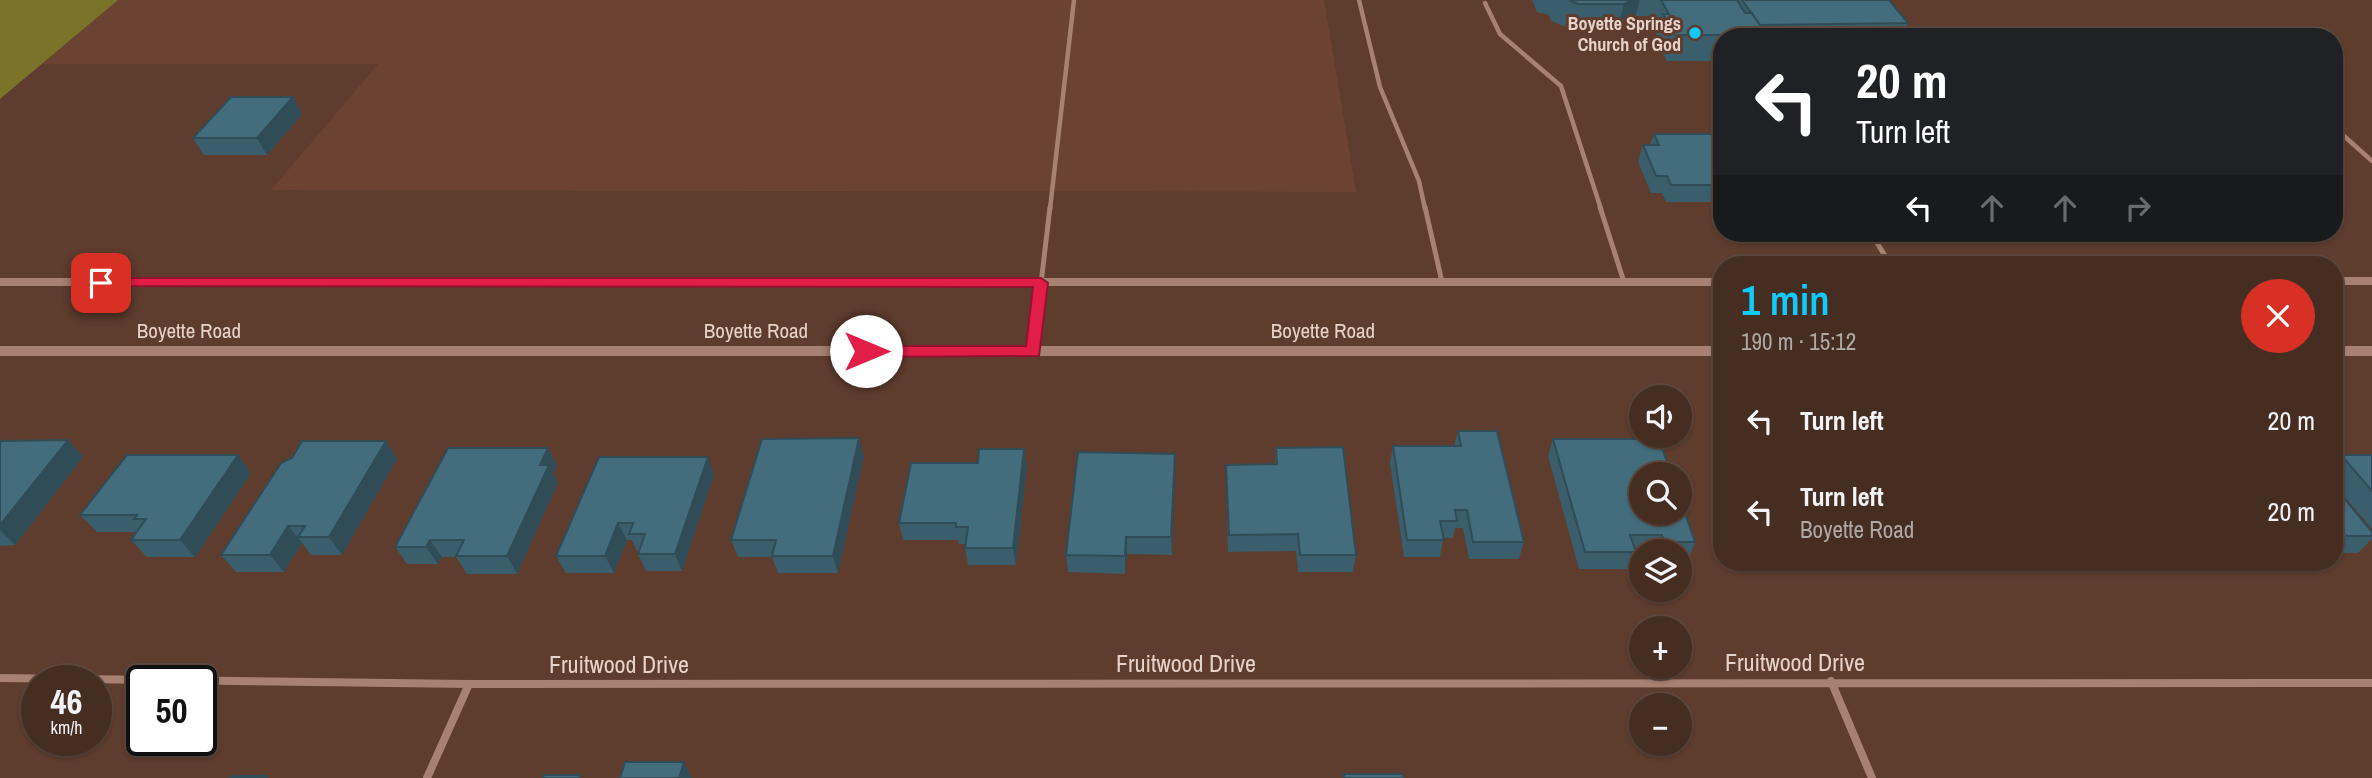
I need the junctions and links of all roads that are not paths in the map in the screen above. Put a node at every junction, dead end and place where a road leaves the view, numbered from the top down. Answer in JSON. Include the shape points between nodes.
{"nodes":[{"id":1,"x":1074,"y":0,"type":"edge"},
{"id":2,"x":1359,"y":0,"type":"edge"},
{"id":3,"x":1485,"y":3,"type":"dead end"},
{"id":4,"x":2343,"y":135,"type":"edge"},
{"id":5,"x":2372,"y":160,"type":"edge"},
{"id":6,"x":2343,"y":281,"type":"edge"},
{"id":7,"x":2372,"y":281,"type":"edge"},
{"id":8,"x":0,"y":282,"type":"edge"},
{"id":9,"x":1442,"y":282,"type":"junction"},
{"id":10,"x":1624,"y":282,"type":"junction"},
{"id":11,"x":1713,"y":282,"type":"edge"},
{"id":12,"x":1041,"y":283,"type":"junction"},
{"id":13,"x":0,"y":351,"type":"edge"},
{"id":14,"x":1713,"y":351,"type":"edge"},
{"id":15,"x":2343,"y":351,"type":"edge"},
{"id":16,"x":2372,"y":351,"type":"edge"},
{"id":17,"x":1033,"y":352,"type":"junction"},
{"id":18,"x":0,"y":678,"type":"edge"},
{"id":19,"x":1831,"y":681,"type":"junction"},
{"id":20,"x":2372,"y":683,"type":"edge"},
{"id":21,"x":469,"y":684,"type":"junction"},
{"id":22,"x":427,"y":778,"type":"edge"},
{"id":23,"x":1872,"y":778,"type":"edge"}],
"edges":[{"from":1,"to":12,"type":"lane"},
{"from":2,"to":9,"type":"lane","via":[[1380,87],[1419,181]]},
{"from":3,"to":10,"type":"lane","via":[[1500,34],[1554,77],[1567,100]]},
{"from":4,"to":5,"type":"lane"},
{"from":6,"to":7,"type":"main road"},
{"from":8,"to":12,"type":"main road"},
{"from":9,"to":10,"type":"main road"},
{"from":9,"to":12,"type":"main road"},
{"from":10,"to":11,"type":"main road"},
{"from":12,"to":17,"type":"lane"},
{"from":13,"to":17,"type":"main road","name":"Boyette Road"},
{"from":14,"to":17,"type":"main road","name":"Boyette Road"},
{"from":15,"to":16,"type":"main road"},
{"from":18,"to":21,"type":"street","name":"Fruitwood Drive"},
{"from":19,"to":20,"type":"street","name":"Fruitwood Drive"},
{"from":19,"to":21,"type":"street","name":"Fruitwood Drive"},
{"from":19,"to":23,"type":"street"},
{"from":21,"to":22,"type":"street"}]}
